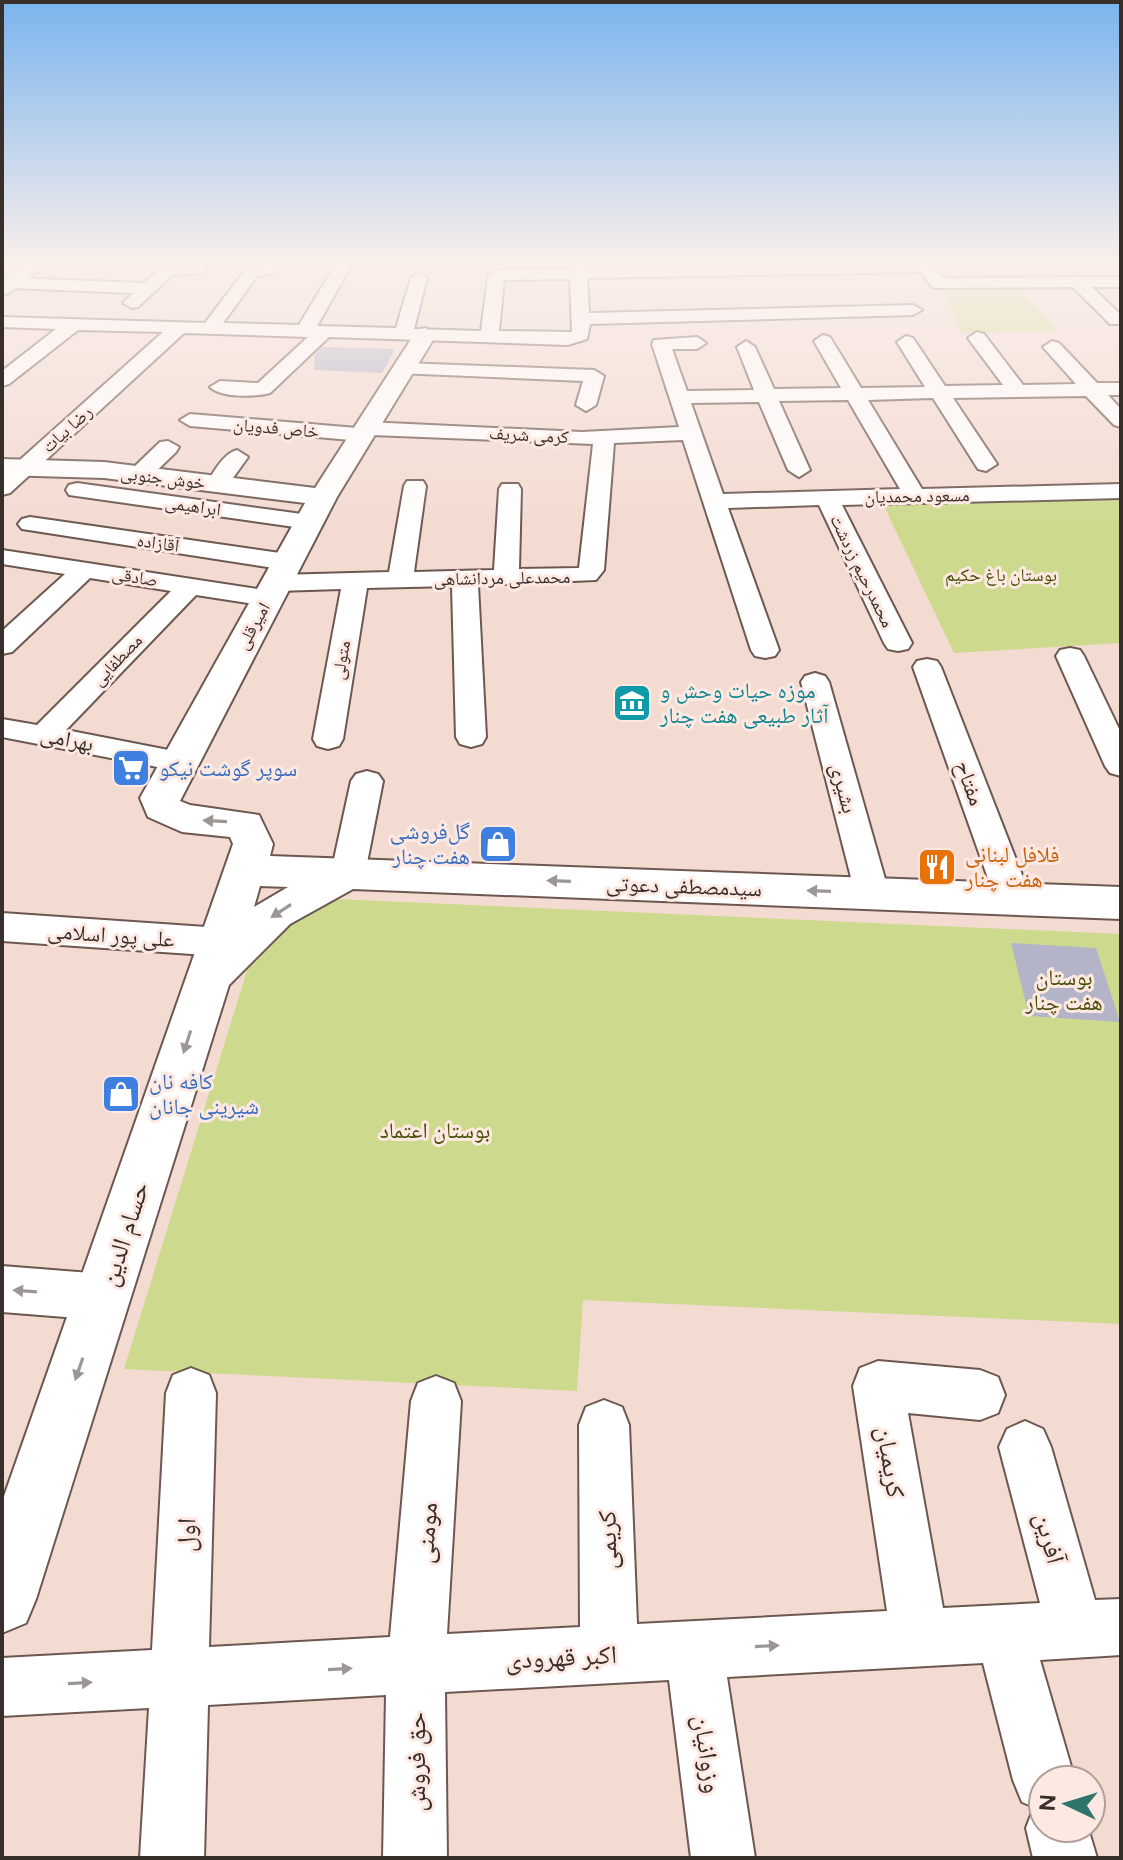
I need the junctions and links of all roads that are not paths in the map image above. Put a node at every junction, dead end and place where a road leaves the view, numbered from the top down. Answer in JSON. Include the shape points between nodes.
{"nodes":[{"id":1,"x":40,"y":351,"type":"edge"},
{"id":2,"x":152,"y":351,"type":"edge"},
{"id":3,"x":297,"y":351,"type":"edge"},
{"id":4,"x":409,"y":351,"type":"edge"},
{"id":5,"x":552,"y":351,"type":"edge"},
{"id":6,"x":663,"y":351,"type":"edge"},
{"id":7,"x":748,"y":351,"type":"edge"},
{"id":8,"x":829,"y":351,"type":"edge"},
{"id":9,"x":912,"y":351,"type":"edge"},
{"id":10,"x":987,"y":351,"type":"edge"},
{"id":11,"x":1056,"y":351,"type":"edge"},
{"id":12,"x":404,"y":369,"type":"junction"},
{"id":13,"x":539,"y":374,"type":"junction"},
{"id":14,"x":2,"y":380,"type":"edge"},
{"id":15,"x":220,"y":387,"type":"dead end"},
{"id":16,"x":1091,"y":389,"type":"junction"},
{"id":17,"x":1121,"y":389,"type":"edge"},
{"id":18,"x":1018,"y":391,"type":"junction"},
{"id":19,"x":938,"y":392,"type":"junction"},
{"id":20,"x":855,"y":394,"type":"junction"},
{"id":21,"x":768,"y":396,"type":"junction"},
{"id":22,"x":678,"y":397,"type":"junction"},
{"id":23,"x":531,"y":400,"type":"dead end"},
{"id":24,"x":586,"y":405,"type":"dead end"},
{"id":25,"x":1121,"y":421,"type":"edge"},
{"id":26,"x":364,"y":432,"type":"junction"},
{"id":27,"x":690,"y":433,"type":"junction"},
{"id":28,"x":604,"y":437,"type":"junction"},
{"id":29,"x":237,"y":457,"type":"dead end"},
{"id":30,"x":986,"y":464,"type":"dead end"},
{"id":31,"x":14,"y":467,"type":"edge"},
{"id":32,"x":104,"y":470,"type":"junction"},
{"id":33,"x":799,"y":470,"type":"dead end"},
{"id":34,"x":1055,"y":470,"type":"dead end"},
{"id":35,"x":139,"y":475,"type":"junction"},
{"id":36,"x":217,"y":484,"type":"junction"},
{"id":37,"x":415,"y":486,"type":"dead end"},
{"id":38,"x":2,"y":488,"type":"edge"},
{"id":39,"x":510,"y":489,"type":"dead end"},
{"id":40,"x":1121,"y":491,"type":"edge"},
{"id":41,"x":1073,"y":492,"type":"junction"},
{"id":42,"x":915,"y":496,"type":"junction"},
{"id":43,"x":827,"y":498,"type":"junction"},
{"id":44,"x":713,"y":501,"type":"junction"},
{"id":45,"x":316,"y":510,"type":"junction"},
{"id":46,"x":40,"y":516,"type":"edge"},
{"id":47,"x":2,"y":557,"type":"edge"},
{"id":48,"x":84,"y":570,"type":"junction"},
{"id":49,"x":506,"y":578,"type":"junction"},
{"id":50,"x":465,"y":579,"type":"junction"},
{"id":51,"x":400,"y":580,"type":"junction"},
{"id":52,"x":277,"y":581,"type":"junction"},
{"id":53,"x":355,"y":581,"type":"junction"},
{"id":54,"x":190,"y":586,"type":"junction"},
{"id":55,"x":898,"y":643,"type":"dead end"},
{"id":56,"x":2,"y":646,"type":"edge"},
{"id":57,"x":765,"y":650,"type":"dead end"},
{"id":58,"x":1070,"y":656,"type":"dead end"},
{"id":59,"x":927,"y":667,"type":"dead end"},
{"id":60,"x":815,"y":682,"type":"dead end"},
{"id":61,"x":16,"y":735,"type":"edge"},
{"id":62,"x":471,"y":737,"type":"dead end"},
{"id":63,"x":328,"y":739,"type":"dead end"},
{"id":64,"x":178,"y":761,"type":"junction"},
{"id":65,"x":1121,"y":766,"type":"edge"},
{"id":66,"x":367,"y":781,"type":"dead end"},
{"id":67,"x":247,"y":870,"type":"junction"},
{"id":68,"x":348,"y":873,"type":"junction"},
{"id":69,"x":872,"y":893,"type":"junction"},
{"id":70,"x":1013,"y":898,"type":"junction"},
{"id":71,"x":1121,"y":903,"type":"edge"},
{"id":72,"x":2,"y":927,"type":"edge"},
{"id":73,"x":213,"y":964,"type":"junction"},
{"id":74,"x":2,"y":1289,"type":"edge"},
{"id":75,"x":103,"y":1297,"type":"junction"},
{"id":76,"x":191,"y":1393,"type":"dead end"},
{"id":77,"x":980,"y":1395,"type":"dead end"},
{"id":78,"x":436,"y":1401,"type":"dead end"},
{"id":79,"x":604,"y":1425,"type":"dead end"},
{"id":80,"x":1025,"y":1447,"type":"dead end"},
{"id":81,"x":2,"y":1599,"type":"edge"},
{"id":82,"x":1098,"y":1628,"type":"edge"},
{"id":83,"x":1004,"y":1634,"type":"junction"},
{"id":84,"x":920,"y":1638,"type":"junction"},
{"id":85,"x":694,"y":1650,"type":"junction"},
{"id":86,"x":609,"y":1654,"type":"junction"},
{"id":87,"x":416,"y":1665,"type":"junction"},
{"id":88,"x":181,"y":1678,"type":"junction"},
{"id":89,"x":2,"y":1687,"type":"edge"},
{"id":90,"x":1040,"y":1764,"type":"edge"},
{"id":91,"x":172,"y":1858,"type":"edge"},
{"id":92,"x":415,"y":1858,"type":"edge"},
{"id":93,"x":723,"y":1858,"type":"edge"}],
"edges":[{"from":1,"to":14,"type":"street"},
{"from":2,"to":31,"type":"street","name":"رضا بیات"},
{"from":3,"to":15,"type":"street","via":[[262,390]]},
{"from":4,"to":12,"type":"main road","name":"امیرقلی"},
{"from":5,"to":13,"type":"street"},
{"from":6,"to":22,"type":"street"},
{"from":7,"to":21,"type":"street"},
{"from":8,"to":20,"type":"street"},
{"from":9,"to":19,"type":"street"},
{"from":10,"to":18,"type":"street"},
{"from":11,"to":16,"type":"street"},
{"from":12,"to":13,"type":"street"},
{"from":12,"to":26,"type":"main road","name":"امیرقلی"},
{"from":13,"to":23,"type":"street"},
{"from":13,"to":24,"type":"street","via":[[594,376]]},
{"from":16,"to":17,"type":"street"},
{"from":16,"to":18,"type":"street"},
{"from":16,"to":25,"type":"street"},
{"from":18,"to":19,"type":"street"},
{"from":19,"to":20,"type":"street"},
{"from":19,"to":30,"type":"street"},
{"from":20,"to":21,"type":"street"},
{"from":20,"to":42,"type":"street"},
{"from":21,"to":22,"type":"street"},
{"from":21,"to":33,"type":"street"},
{"from":22,"to":27,"type":"street"},
{"from":26,"to":28,"type":"street","name":"کرمی شریف"},
{"from":26,"to":35,"type":"street","name":"خاص فدویان","via":[[184,428]]},
{"from":26,"to":45,"type":"main road","name":"امیرقلی"},
{"from":27,"to":28,"type":"street","name":"کرمی شریف"},
{"from":27,"to":44,"type":"street"},
{"from":28,"to":49,"type":"street","name":"محمدعلی مردانشاهی","via":[[591,570],[580,576]]},
{"from":29,"to":36,"type":"street"},
{"from":31,"to":32,"type":"main road","name":"خوش جنوبی"},
{"from":31,"to":38,"type":"street","name":"رضا بیات"},
{"from":32,"to":35,"type":"main road","name":"خوش جنوبی"},
{"from":32,"to":46,"type":"street"},
{"from":34,"to":41,"type":"street"},
{"from":35,"to":36,"type":"main road","name":"خوش جنوبی"},
{"from":36,"to":45,"type":"main road","name":"خوش جنوبی"},
{"from":37,"to":51,"type":"street"},
{"from":39,"to":49,"type":"street"},
{"from":40,"to":41,"type":"street","name":"مسعود محمدیان"},
{"from":41,"to":42,"type":"street","name":"مسعود محمدیان"},
{"from":42,"to":43,"type":"street","name":"مسعود محمدیان"},
{"from":43,"to":44,"type":"street","name":"مسعود محمدیان"},
{"from":43,"to":55,"type":"street","name":"محمدرحیم زردشت"},
{"from":44,"to":57,"type":"street"},
{"from":45,"to":46,"type":"street","name":"ابراهیمی"},
{"from":45,"to":52,"type":"main road","name":"امیرقلی"},
{"from":46,"to":52,"type":"street","name":"آقازاده"},
{"from":47,"to":48,"type":"street","name":"صادقی"},
{"from":48,"to":54,"type":"street","name":"صادقی"},
{"from":48,"to":56,"type":"street"},
{"from":49,"to":50,"type":"street","name":"محمدعلی مردانشاهی"},
{"from":50,"to":51,"type":"street","name":"محمدعلی مردانشاهی"},
{"from":50,"to":62,"type":"street"},
{"from":51,"to":53,"type":"street","name":"محمدعلی مردانشاهی"},
{"from":52,"to":53,"type":"street","name":"محمدعلی مردانشاهی"},
{"from":52,"to":54,"type":"street","name":"صادقی"},
{"from":52,"to":64,"type":"main road","name":"امیرقلی"},
{"from":53,"to":63,"type":"street","name":"متولی"},
{"from":54,"to":61,"type":"street","name":"مصطفایی"},
{"from":58,"to":65,"type":"street"},
{"from":59,"to":70,"type":"street","name":"مفتاح"},
{"from":60,"to":69,"type":"street","name":"بشیری"},
{"from":61,"to":64,"type":"street","name":"بهرامی"},
{"from":67,"to":64,"type":"main road","name":"امیرقلی","one_way":true,"via":[[253,844],[245,825],[182,818],[162,808],[160,798]]},
{"from":66,"to":68,"type":"street"},
{"from":67,"to":68,"type":"main road","name":"سیدمصطفی دعوتی"},
{"from":67,"to":73,"type":"main road","name":"حسام الدین"},
{"from":69,"to":68,"type":"main road","name":"سیدمصطفی دعوتی","one_way":true},
{"from":68,"to":73,"type":"main road","one_way":true,"via":[[275,913]]},
{"from":69,"to":70,"type":"main road","name":"سیدمصطفی دعوتی"},
{"from":70,"to":71,"type":"main road","name":"سیدمصطفی دعوتی"},
{"from":72,"to":73,"type":"street","name":"علی پور اسلامی"},
{"from":73,"to":75,"type":"main road","name":"حسام الدین","one_way":true},
{"from":75,"to":74,"type":"street","one_way":true},
{"from":75,"to":81,"type":"main road","name":"حسام الدین","one_way":true},
{"from":76,"to":88,"type":"street","name":"اول"},
{"from":77,"to":84,"type":"street","name":"کریمیان","via":[[878,1386]]},
{"from":78,"to":87,"type":"street","name":"مومنی"},
{"from":79,"to":86,"type":"street","name":"کریمی"},
{"from":80,"to":82,"type":"street","name":"آفرین"},
{"from":82,"to":83,"type":"street","name":"اکبر قهرودی"},
{"from":83,"to":84,"type":"street","name":"اکبر قهرودی"},
{"from":83,"to":90,"type":"street"},
{"from":85,"to":84,"type":"street","name":"اکبر قهرودی","one_way":true},
{"from":85,"to":86,"type":"street","name":"اکبر قهرودی"},
{"from":85,"to":93,"type":"street","name":"وزوانیان"},
{"from":86,"to":87,"type":"street","name":"اکبر قهرودی"},
{"from":88,"to":87,"type":"street","name":"اکبر قهرودی","one_way":true},
{"from":87,"to":92,"type":"street","name":"حق فروش"},
{"from":89,"to":88,"type":"street","name":"اکبر قهرودی","one_way":true},
{"from":88,"to":91,"type":"street","name":"اول"}]}
